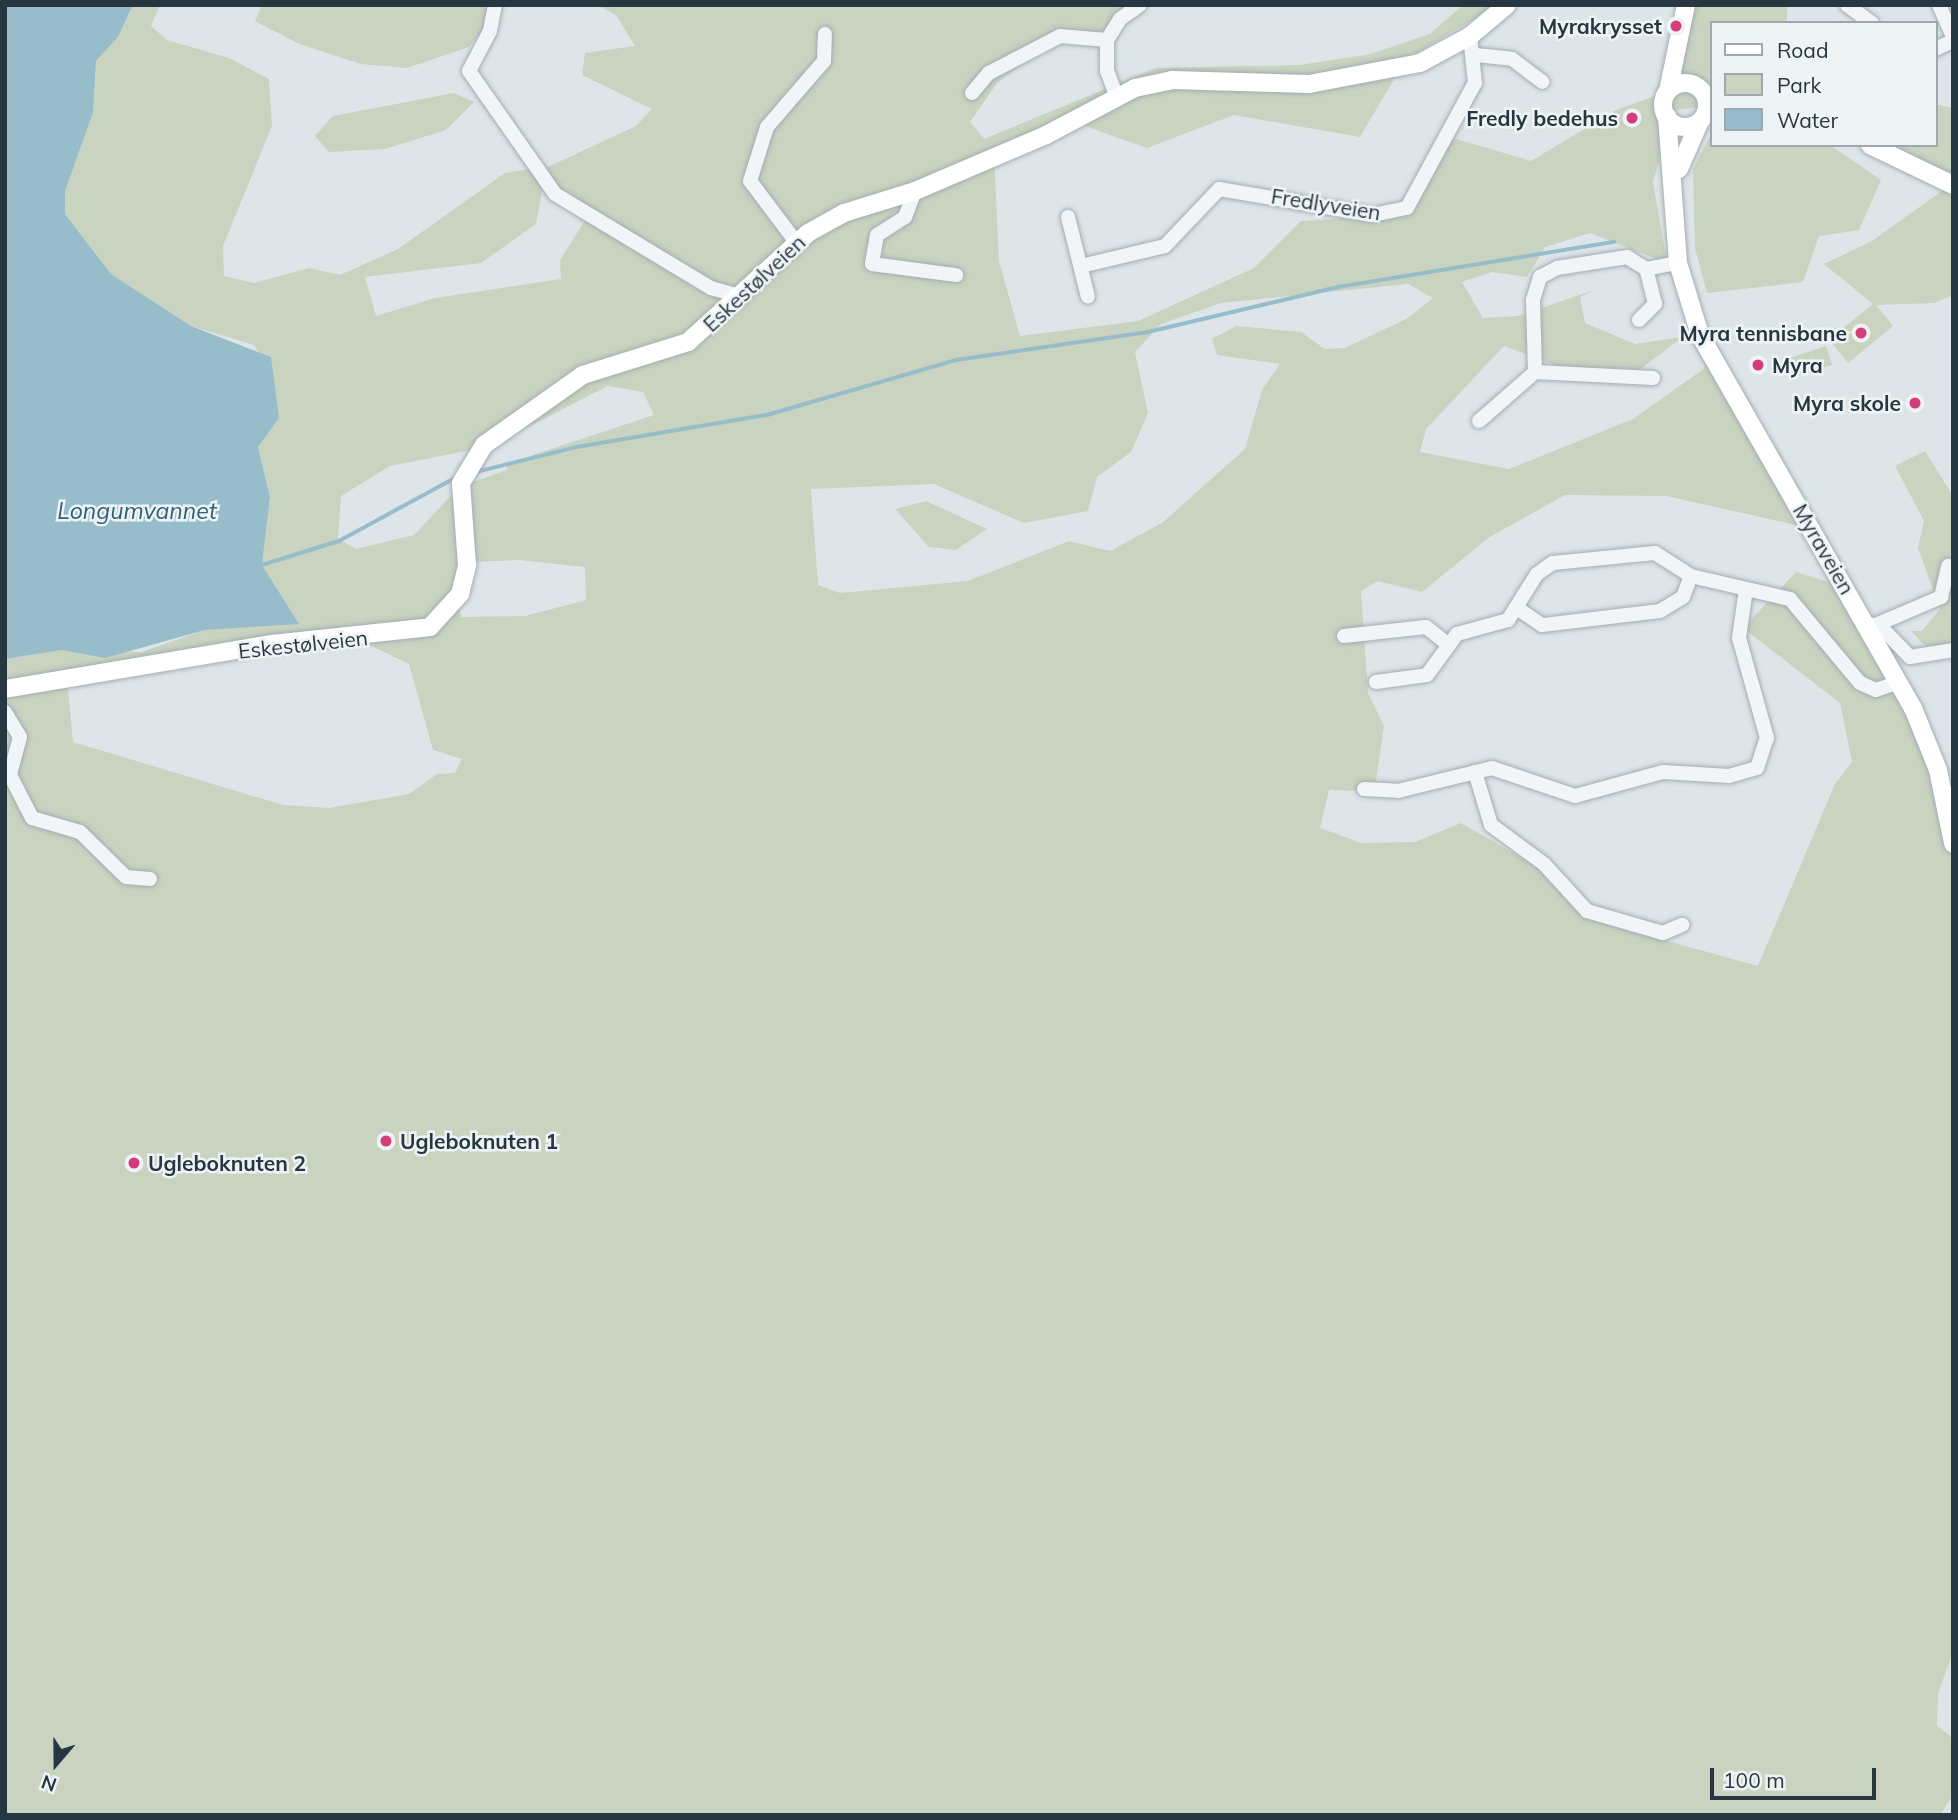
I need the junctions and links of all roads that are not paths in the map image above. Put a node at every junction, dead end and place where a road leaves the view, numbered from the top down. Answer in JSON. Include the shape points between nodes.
{"nodes":[{"id":1,"x":495,"y":5,"type":"edge"},
{"id":2,"x":1140,"y":5,"type":"edge"},
{"id":3,"x":1507,"y":5,"type":"edge"},
{"id":4,"x":1686,"y":5,"type":"edge"},
{"id":5,"x":1847,"y":5,"type":"edge"},
{"id":6,"x":1938,"y":5,"type":"edge"},
{"id":7,"x":1869,"y":21,"type":"edge"},
{"id":8,"x":825,"y":34,"type":"dead end"},
{"id":9,"x":1470,"y":36,"type":"junction"},
{"id":10,"x":1953,"y":38,"type":"edge"},
{"id":11,"x":1107,"y":40,"type":"junction"},
{"id":12,"x":1937,"y":48,"type":"edge"},
{"id":13,"x":1476,"y":55,"type":"junction"},
{"id":14,"x":1542,"y":82,"type":"dead end"},
{"id":15,"x":1703,"y":90,"type":"edge"},
{"id":16,"x":1668,"y":91,"type":"junction"},
{"id":17,"x":972,"y":93,"type":"dead end"},
{"id":18,"x":1117,"y":98,"type":"junction"},
{"id":19,"x":1667,"y":116,"type":"junction"},
{"id":20,"x":1705,"y":116,"type":"edge"},
{"id":21,"x":1874,"y":147,"type":"edge"},
{"id":22,"x":1953,"y":185,"type":"edge"},
{"id":23,"x":1675,"y":186,"type":"junction"},
{"id":24,"x":915,"y":191,"type":"junction"},
{"id":25,"x":1068,"y":217,"type":"dead end"},
{"id":26,"x":796,"y":242,"type":"junction"},
{"id":27,"x":1678,"y":263,"type":"junction"},
{"id":28,"x":1081,"y":266,"type":"junction"},
{"id":29,"x":1646,"y":269,"type":"junction"},
{"id":30,"x":956,"y":275,"type":"dead end"},
{"id":31,"x":741,"y":297,"type":"junction"},
{"id":32,"x":1088,"y":297,"type":"dead end"},
{"id":33,"x":1639,"y":320,"type":"dead end"},
{"id":34,"x":1535,"y":372,"type":"junction"},
{"id":35,"x":1653,"y":377,"type":"dead end"},
{"id":36,"x":1479,"y":421,"type":"dead end"},
{"id":37,"x":1948,"y":566,"type":"dead end"},
{"id":38,"x":1691,"y":576,"type":"junction"},
{"id":39,"x":1746,"y":589,"type":"junction"},
{"id":40,"x":1517,"y":608,"type":"junction"},
{"id":41,"x":1872,"y":624,"type":"junction"},
{"id":42,"x":1343,"y":636,"type":"dead end"},
{"id":43,"x":1448,"y":644,"type":"junction"},
{"id":44,"x":1953,"y":650,"type":"edge"},
{"id":45,"x":1376,"y":682,"type":"dead end"},
{"id":46,"x":1899,"y":682,"type":"junction"},
{"id":47,"x":5,"y":689,"type":"edge"},
{"id":48,"x":5,"y":712,"type":"edge"},
{"id":49,"x":1475,"y":772,"type":"junction"},
{"id":50,"x":1364,"y":789,"type":"dead end"},
{"id":51,"x":1948,"y":794,"type":"edge"},
{"id":52,"x":1953,"y":843,"type":"edge"},
{"id":53,"x":150,"y":879,"type":"dead end"},
{"id":54,"x":1682,"y":925,"type":"dead end"}],
"edges":[{"from":1,"to":31,"type":"street","via":[[490,32],[469,71],[555,194],[711,288]]},
{"from":2,"to":11,"type":"street","via":[[1120,19]]},
{"from":3,"to":9,"type":"main road","name":"Eskestølveien"},
{"from":4,"to":15,"type":"main road","via":[[1687,61]]},
{"from":4,"to":16,"type":"main road"},
{"from":5,"to":7,"type":"street"},
{"from":6,"to":10,"type":"street"},
{"from":8,"to":26,"type":"street","via":[[824,61],[767,127],[750,181]]},
{"from":9,"to":13,"type":"street","name":"Fredlyveien"},
{"from":9,"to":18,"type":"main road","name":"Eskestølveien","via":[[1420,63],[1335,81],[1172,80]]},
{"from":10,"to":12,"type":"street"},
{"from":11,"to":17,"type":"street","via":[[1060,36],[989,73]]},
{"from":11,"to":18,"type":"street","via":[[1107,71]]},
{"from":13,"to":14,"type":"street","via":[[1513,59]]},
{"from":13,"to":28,"type":"street","name":"Fredlyveien","via":[[1475,83],[1407,208],[1373,215],[1219,189],[1166,246]]},
{"from":15,"to":16,"type":"main road"},
{"from":15,"to":20,"type":"main road"},
{"from":16,"to":19,"type":"main road","name":"Myraveien"},
{"from":18,"to":24,"type":"main road","name":"Eskestølveien"},
{"from":19,"to":20,"type":"main road","via":[[1681,126]]},
{"from":19,"to":23,"type":"main road","name":"Myraveien"},
{"from":20,"to":23,"type":"main road","name":"Myraveien","via":[[1685,142]]},
{"from":21,"to":22,"type":"main road"},
{"from":23,"to":27,"type":"main road","name":"Myraveien"},
{"from":24,"to":26,"type":"main road","name":"Eskestølveien","via":[[844,213]]},
{"from":24,"to":30,"type":"street","via":[[905,217],[877,235],[872,264]]},
{"from":25,"to":28,"type":"street"},
{"from":26,"to":31,"type":"main road","name":"Eskestølveien"},
{"from":27,"to":29,"type":"street"},
{"from":27,"to":41,"type":"main road","name":"Myraveien","via":[[1716,368]]},
{"from":28,"to":32,"type":"street"},
{"from":29,"to":33,"type":"street","via":[[1655,304]]},
{"from":29,"to":34,"type":"street","via":[[1627,257],[1540,277],[1530,344]]},
{"from":31,"to":47,"type":"main road","name":"Eskestølveien","via":[[688,342],[583,375],[484,445],[464,476],[465,572],[454,606],[430,627],[272,644]]},
{"from":34,"to":35,"type":"street","via":[[1616,381]]},
{"from":34,"to":36,"type":"street"},
{"from":37,"to":41,"type":"street","via":[[1941,597]]},
{"from":38,"to":39,"type":"street"},
{"from":38,"to":40,"type":"street","via":[[1683,597],[1660,611],[1542,625]]},
{"from":38,"to":40,"type":"street","via":[[1655,553],[1553,563],[1537,574]]},
{"from":39,"to":46,"type":"street","via":[[1800,604],[1860,683],[1875,690]]},
{"from":39,"to":49,"type":"street","via":[[1739,638],[1768,738],[1757,768],[1729,776],[1663,772],[1575,796],[1503,770]]},
{"from":40,"to":43,"type":"street","via":[[1498,625],[1457,634]]},
{"from":41,"to":44,"type":"street","via":[[1910,657]]},
{"from":41,"to":46,"type":"main road","name":"Myraveien"},
{"from":42,"to":43,"type":"street","via":[[1426,627]]},
{"from":43,"to":45,"type":"street","via":[[1427,675]]},
{"from":46,"to":51,"type":"main road","name":"Myraveien"},
{"from":48,"to":53,"type":"street","via":[[20,737],[10,775],[25,811],[96,843],[126,877]]},
{"from":49,"to":50,"type":"street","via":[[1398,792]]},
{"from":49,"to":54,"type":"street","via":[[1491,825],[1544,864],[1587,911],[1663,933]]},
{"from":51,"to":52,"type":"main road","name":"Myraveien"}]}
